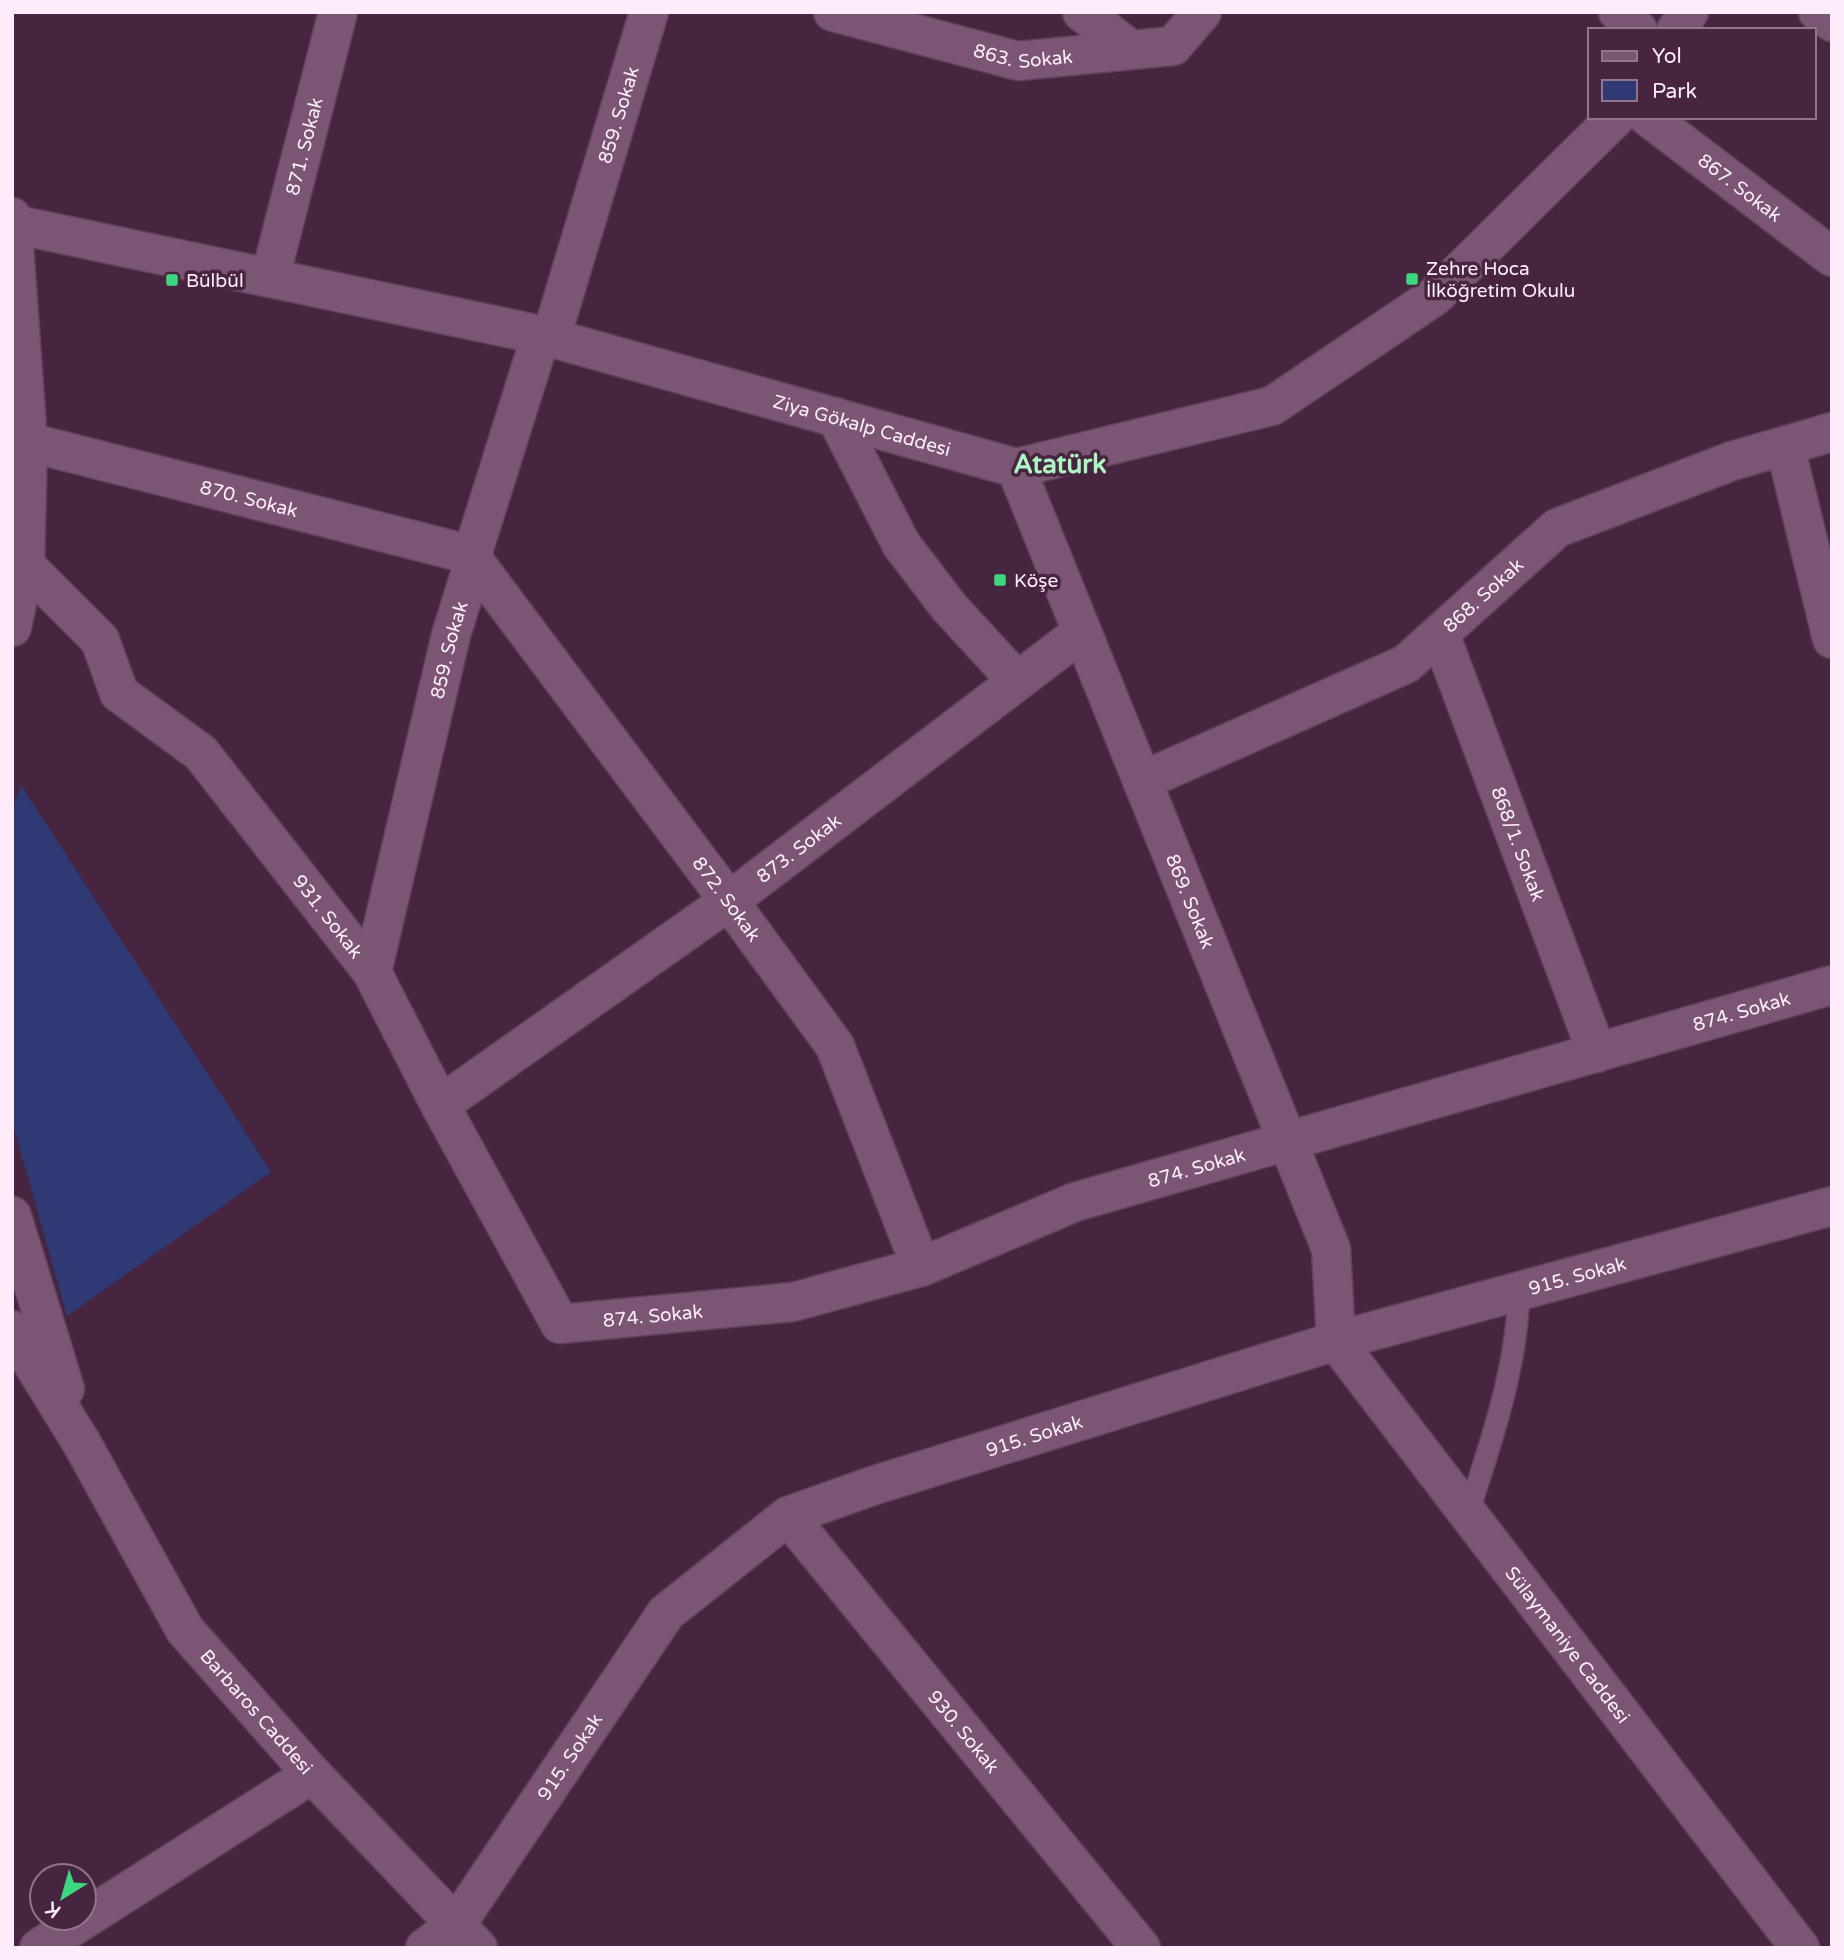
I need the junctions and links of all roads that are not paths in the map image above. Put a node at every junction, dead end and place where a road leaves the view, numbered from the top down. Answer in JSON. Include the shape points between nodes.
{"nodes":[{"id":1,"x":338,"y":12,"type":"edge"},
{"id":2,"x":649,"y":12,"type":"edge"},
{"id":3,"x":833,"y":12,"type":"edge"},
{"id":4,"x":1082,"y":12,"type":"edge"},
{"id":5,"x":1202,"y":12,"type":"edge"},
{"id":6,"x":1618,"y":12,"type":"edge"},
{"id":7,"x":1689,"y":12,"type":"edge"},
{"id":8,"x":1818,"y":12,"type":"edge"},
{"id":9,"x":1832,"y":22,"type":"edge"},
{"id":10,"x":1637,"y":28,"type":"edge"},
{"id":11,"x":1677,"y":28,"type":"edge"},
{"id":12,"x":1130,"y":50,"type":"junction"},
{"id":13,"x":1614,"y":119,"type":"edge"},
{"id":14,"x":1651,"y":119,"type":"edge"},
{"id":15,"x":12,"y":217,"type":"edge"},
{"id":16,"x":13,"y":224,"type":"edge"},
{"id":17,"x":1832,"y":257,"type":"edge"},
{"id":18,"x":270,"y":278,"type":"junction"},
{"id":19,"x":546,"y":336,"type":"junction"},
{"id":20,"x":836,"y":417,"type":"junction"},
{"id":21,"x":1832,"y":432,"type":"edge"},
{"id":22,"x":20,"y":435,"type":"edge"},
{"id":23,"x":1785,"y":446,"type":"junction"},
{"id":24,"x":1016,"y":468,"type":"junction"},
{"id":25,"x":473,"y":558,"type":"junction"},
{"id":26,"x":18,"y":577,"type":"edge"},
{"id":27,"x":12,"y":627,"type":"edge"},
{"id":28,"x":1082,"y":632,"type":"junction"},
{"id":29,"x":1440,"y":634,"type":"junction"},
{"id":30,"x":1832,"y":639,"type":"edge"},
{"id":31,"x":1017,"y":681,"type":"junction"},
{"id":32,"x":1142,"y":780,"type":"junction"},
{"id":33,"x":729,"y":901,"type":"junction"},
{"id":34,"x":372,"y":972,"type":"junction"},
{"id":35,"x":1832,"y":985,"type":"edge"},
{"id":36,"x":1597,"y":1053,"type":"junction"},
{"id":37,"x":440,"y":1105,"type":"junction"},
{"id":38,"x":1287,"y":1142,"type":"junction"},
{"id":39,"x":1832,"y":1206,"type":"edge"},
{"id":40,"x":12,"y":1216,"type":"edge"},
{"id":41,"x":921,"y":1267,"type":"junction"},
{"id":42,"x":1519,"y":1291,"type":"junction"},
{"id":43,"x":559,"y":1324,"type":"joint"},
{"id":44,"x":12,"y":1330,"type":"edge"},
{"id":45,"x":1336,"y":1341,"type":"junction"},
{"id":46,"x":81,"y":1441,"type":"junction"},
{"id":47,"x":1468,"y":1514,"type":"junction"},
{"id":48,"x":788,"y":1516,"type":"junction"},
{"id":49,"x":312,"y":1774,"type":"junction"},
{"id":50,"x":467,"y":1936,"type":"edge"},
{"id":51,"x":39,"y":1948,"type":"edge"},
{"id":52,"x":425,"y":1948,"type":"edge"},
{"id":53,"x":1141,"y":1948,"type":"edge"},
{"id":54,"x":1800,"y":1948,"type":"edge"}],
"edges":[{"from":1,"to":18,"type":"street","name":"871. Sokak"},
{"from":2,"to":19,"type":"street","name":"859. Sokak"},
{"from":3,"to":12,"type":"street","name":"863. Sokak","via":[[1018,61]]},
{"from":4,"to":12,"type":"street"},
{"from":5,"to":12,"type":"street","name":"863. Sokak","via":[[1173,46]]},
{"from":6,"to":10,"type":"street"},
{"from":7,"to":11,"type":"street"},
{"from":8,"to":9,"type":"street"},
{"from":13,"to":24,"type":"street","name":"Ziya Gökalp Caddesi","via":[[1435,296],[1272,406]]},
{"from":14,"to":17,"type":"street","name":"867. Sokak"},
{"from":15,"to":16,"type":"street"},
{"from":16,"to":18,"type":"street","name":"Ziya Gökalp Caddesi"},
{"from":16,"to":22,"type":"street"},
{"from":18,"to":19,"type":"street","name":"Ziya Gökalp Caddesi"},
{"from":19,"to":20,"type":"street","name":"Ziya Gökalp Caddesi"},
{"from":19,"to":25,"type":"street","name":"859. Sokak"},
{"from":20,"to":24,"type":"street","name":"Ziya Gökalp Caddesi"},
{"from":20,"to":31,"type":"street","via":[[901,544],[949,607]]},
{"from":21,"to":23,"type":"street","name":"868. Sokak"},
{"from":22,"to":25,"type":"street","name":"870. Sokak"},
{"from":22,"to":26,"type":"street"},
{"from":23,"to":29,"type":"street","name":"868. Sokak","via":[[1732,461],[1557,528]]},
{"from":23,"to":30,"type":"street"},
{"from":24,"to":28,"type":"street","name":"869. Sokak"},
{"from":25,"to":33,"type":"street","name":"872. Sokak"},
{"from":25,"to":34,"type":"street","name":"859. Sokak"},
{"from":26,"to":27,"type":"street"},
{"from":26,"to":34,"type":"street","name":"931. Sokak","via":[[100,640],[119,692],[201,753]]},
{"from":28,"to":31,"type":"street","name":"873. Sokak"},
{"from":28,"to":32,"type":"street","name":"869. Sokak"},
{"from":29,"to":32,"type":"street","name":"868. Sokak","via":[[1406,664]]},
{"from":29,"to":36,"type":"street","name":"868/1. Sokak"},
{"from":31,"to":33,"type":"street","name":"873. Sokak"},
{"from":32,"to":38,"type":"street","name":"869. Sokak"},
{"from":33,"to":37,"type":"street","name":"873. Sokak"},
{"from":33,"to":41,"type":"street","name":"872. Sokak","via":[[835,1046]]},
{"from":34,"to":37,"type":"street","name":"931. Sokak"},
{"from":35,"to":36,"type":"street","name":"874. Sokak"},
{"from":36,"to":38,"type":"street","name":"874. Sokak"},
{"from":37,"to":43,"type":"street","name":"931. Sokak"},
{"from":38,"to":41,"type":"street","name":"874. Sokak","via":[[1075,1202]]},
{"from":38,"to":45,"type":"street","name":"869. Sokak","via":[[1331,1249]]},
{"from":39,"to":42,"type":"street","name":"915. Sokak"},
{"from":40,"to":46,"type":"street","name":"Barbaros Caddesi"},
{"from":41,"to":43,"type":"street","name":"874. Sokak","via":[[793,1302]]},
{"from":42,"to":45,"type":"street","name":"915. Sokak"},
{"from":42,"to":47,"type":"lane","via":[[1512,1357]]},
{"from":44,"to":46,"type":"street","name":"Barbaros Caddesi"},
{"from":45,"to":47,"type":"street","name":"Sülaymaniye Caddesi"},
{"from":45,"to":48,"type":"street","name":"915. Sokak"},
{"from":46,"to":49,"type":"street","name":"Barbaros Caddesi","via":[[186,1630]]},
{"from":47,"to":54,"type":"street","name":"Sülaymaniye Caddesi"},
{"from":48,"to":50,"type":"street","name":"915. Sokak","via":[[666,1613]]},
{"from":48,"to":53,"type":"street","name":"930. Sokak"},
{"from":49,"to":50,"type":"street","name":"Barbaros Caddesi"},
{"from":49,"to":51,"type":"street"},
{"from":50,"to":52,"type":"street","name":"915. Sokak"}]}
